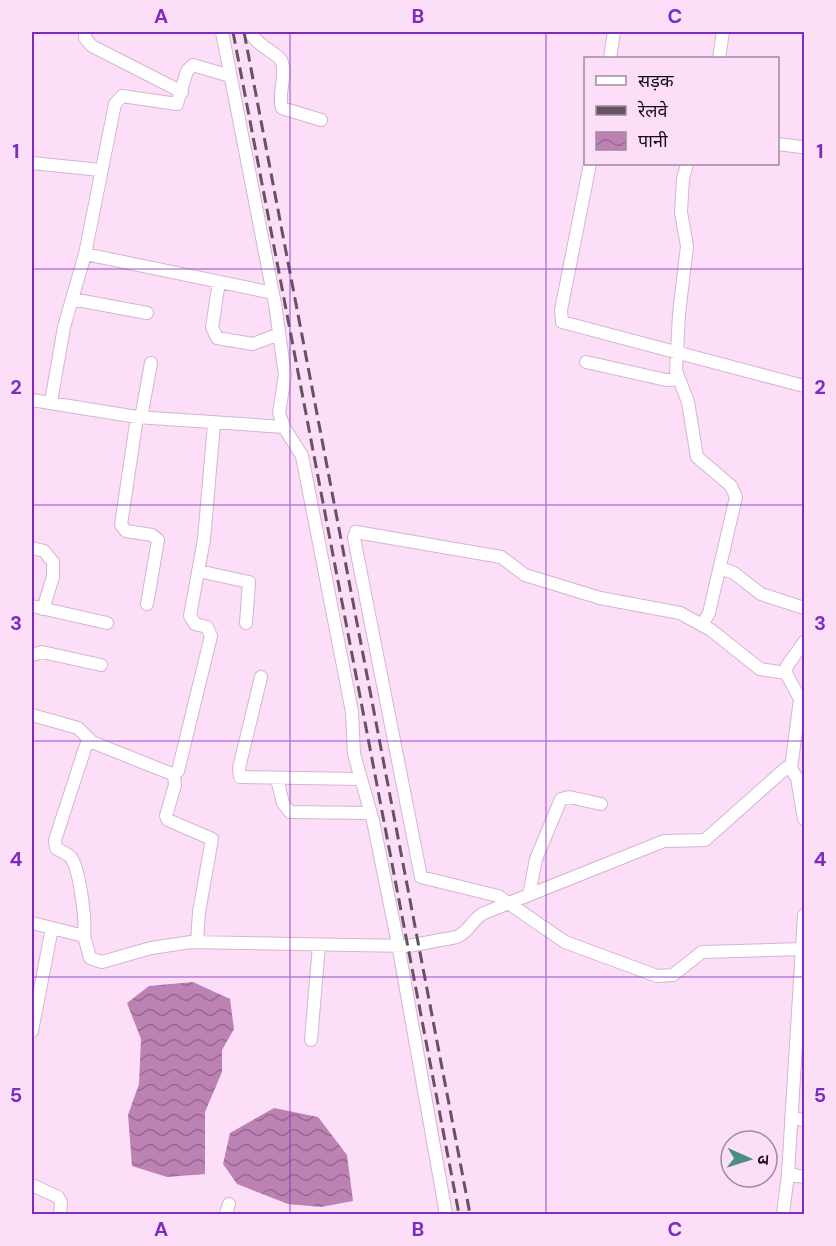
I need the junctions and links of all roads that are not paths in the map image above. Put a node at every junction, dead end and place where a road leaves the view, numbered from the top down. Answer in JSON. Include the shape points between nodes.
{"nodes":[{"id":1,"x":85,"y":32,"type":"edge"},
{"id":2,"x":222,"y":32,"type":"edge"},
{"id":3,"x":250,"y":32,"type":"edge"},
{"id":4,"x":614,"y":32,"type":"edge"},
{"id":5,"x":723,"y":32,"type":"edge"},
{"id":6,"x":609,"y":57,"type":"edge"},
{"id":7,"x":719,"y":57,"type":"edge"},
{"id":8,"x":230,"y":76,"type":"junction"},
{"id":9,"x":182,"y":92,"type":"junction"},
{"id":10,"x":321,"y":120,"type":"dead end"},
{"id":11,"x":779,"y":144,"type":"edge"},
{"id":12,"x":801,"y":147,"type":"dead end"},
{"id":13,"x":32,"y":163,"type":"edge"},
{"id":14,"x":590,"y":165,"type":"edge"},
{"id":15,"x":687,"y":165,"type":"edge"},
{"id":16,"x":100,"y":170,"type":"junction"},
{"id":17,"x":86,"y":254,"type":"junction"},
{"id":18,"x":219,"y":282,"type":"junction"},
{"id":19,"x":273,"y":293,"type":"junction"},
{"id":20,"x":72,"y":299,"type":"junction"},
{"id":21,"x":147,"y":313,"type":"dead end"},
{"id":22,"x":279,"y":334,"type":"junction"},
{"id":23,"x":677,"y":352,"type":"junction"},
{"id":24,"x":586,"y":362,"type":"dead end"},
{"id":25,"x":151,"y":363,"type":"dead end"},
{"id":26,"x":679,"y":379,"type":"junction"},
{"id":27,"x":804,"y":386,"type":"edge"},
{"id":28,"x":32,"y":400,"type":"edge"},
{"id":29,"x":51,"y":402,"type":"junction"},
{"id":30,"x":139,"y":417,"type":"junction"},
{"id":31,"x":214,"y":424,"type":"junction"},
{"id":32,"x":284,"y":427,"type":"junction"},
{"id":33,"x":32,"y":549,"type":"edge"},
{"id":34,"x":720,"y":568,"type":"junction"},
{"id":35,"x":198,"y":572,"type":"junction"},
{"id":36,"x":147,"y":604,"type":"dead end"},
{"id":37,"x":37,"y":608,"type":"edge"},
{"id":38,"x":804,"y":608,"type":"edge"},
{"id":39,"x":107,"y":623,"type":"dead end"},
{"id":40,"x":246,"y":623,"type":"dead end"},
{"id":41,"x":702,"y":625,"type":"junction"},
{"id":42,"x":804,"y":642,"type":"edge"},
{"id":43,"x":32,"y":655,"type":"edge"},
{"id":44,"x":101,"y":665,"type":"dead end"},
{"id":45,"x":786,"y":673,"type":"junction"},
{"id":46,"x":261,"y":676,"type":"dead end"},
{"id":47,"x":801,"y":692,"type":"edge"},
{"id":48,"x":32,"y":715,"type":"edge"},
{"id":49,"x":88,"y":739,"type":"junction"},
{"id":50,"x":791,"y":770,"type":"junction"},
{"id":51,"x":174,"y":774,"type":"junction"},
{"id":52,"x":277,"y":779,"type":"junction"},
{"id":53,"x":361,"y":779,"type":"junction"},
{"id":54,"x":601,"y":804,"type":"dead end"},
{"id":55,"x":370,"y":813,"type":"junction"},
{"id":56,"x":804,"y":819,"type":"edge"},
{"id":57,"x":529,"y":895,"type":"junction"},
{"id":58,"x":509,"y":903,"type":"junction"},
{"id":59,"x":804,"y":915,"type":"edge"},
{"id":60,"x":32,"y":923,"type":"edge"},
{"id":61,"x":52,"y":928,"type":"junction"},
{"id":62,"x":84,"y":936,"type":"junction"},
{"id":63,"x":803,"y":941,"type":"edge"},
{"id":64,"x":197,"y":942,"type":"junction"},
{"id":65,"x":398,"y":944,"type":"junction"},
{"id":66,"x":319,"y":945,"type":"junction"},
{"id":67,"x":32,"y":1031,"type":"edge"},
{"id":68,"x":310,"y":1040,"type":"dead end"},
{"id":69,"x":800,"y":1047,"type":"edge"},
{"id":70,"x":791,"y":1118,"type":"junction"},
{"id":71,"x":804,"y":1120,"type":"edge"},
{"id":72,"x":788,"y":1174,"type":"junction"},
{"id":73,"x":804,"y":1177,"type":"edge"},
{"id":74,"x":32,"y":1185,"type":"edge"},
{"id":75,"x":60,"y":1215,"type":"edge"},
{"id":76,"x":446,"y":1215,"type":"edge"},
{"id":77,"x":783,"y":1215,"type":"edge"}],
"edges":[{"from":1,"to":9,"type":"street","via":[[92,46]]},
{"from":2,"to":8,"type":"street"},
{"from":3,"to":10,"type":"street","via":[[282,62],[282,108]]},
{"from":4,"to":6,"type":"street"},
{"from":5,"to":7,"type":"street"},
{"from":8,"to":9,"type":"street","via":[[193,65],[187,71]]},
{"from":8,"to":19,"type":"street"},
{"from":9,"to":16,"type":"street","via":[[180,101],[172,105],[127,96],[118,98]]},
{"from":11,"to":12,"type":"street"},
{"from":13,"to":16,"type":"street"},
{"from":14,"to":23,"type":"street","via":[[561,310],[562,322]]},
{"from":15,"to":23,"type":"street","via":[[681,212],[687,246]]},
{"from":16,"to":17,"type":"street"},
{"from":17,"to":18,"type":"street"},
{"from":17,"to":20,"type":"street"},
{"from":18,"to":19,"type":"street"},
{"from":18,"to":22,"type":"street","via":[[212,327],[217,338],[253,344]]},
{"from":19,"to":22,"type":"street"},
{"from":20,"to":21,"type":"street"},
{"from":20,"to":29,"type":"street"},
{"from":22,"to":32,"type":"street","via":[[285,382],[279,413]]},
{"from":23,"to":26,"type":"street"},
{"from":23,"to":27,"type":"street"},
{"from":24,"to":26,"type":"street","via":[[666,380]]},
{"from":25,"to":30,"type":"street"},
{"from":26,"to":34,"type":"street","via":[[688,402],[696,457],[735,491],[736,503]]},
{"from":28,"to":29,"type":"street"},
{"from":29,"to":30,"type":"street"},
{"from":30,"to":31,"type":"street"},
{"from":30,"to":36,"type":"street","via":[[121,525],[126,531],[158,540]]},
{"from":31,"to":32,"type":"street"},
{"from":31,"to":35,"type":"street"},
{"from":32,"to":53,"type":"street","via":[[302,456]]},
{"from":33,"to":37,"type":"street","via":[[44,551],[53,562],[53,577]]},
{"from":34,"to":38,"type":"street","via":[[734,573],[761,594]]},
{"from":34,"to":41,"type":"street","via":[[709,613]]},
{"from":35,"to":40,"type":"street","via":[[249,582]]},
{"from":35,"to":51,"type":"street","via":[[190,616],[195,624],[207,627],[211,636],[181,765]]},
{"from":37,"to":39,"type":"street"},
{"from":41,"to":45,"type":"street","via":[[760,669]]},
{"from":41,"to":58,"type":"street","via":[[680,613],[600,598],[525,575],[501,557],[356,532],[354,538],[418,870],[424,879],[491,894]]},
{"from":42,"to":45,"type":"street"},
{"from":43,"to":44,"type":"street","via":[[42,652]]},
{"from":45,"to":47,"type":"street"},
{"from":46,"to":52,"type":"street","via":[[238,775]]},
{"from":47,"to":50,"type":"street"},
{"from":48,"to":49,"type":"street","via":[[78,728]]},
{"from":49,"to":51,"type":"street"},
{"from":49,"to":62,"type":"street","via":[[55,840],[56,848],[73,862],[85,915]]},
{"from":50,"to":56,"type":"street","via":[[797,778]]},
{"from":50,"to":57,"type":"street","via":[[780,771],[705,840],[664,841]]},
{"from":51,"to":64,"type":"street","via":[[168,820],[212,839]]},
{"from":52,"to":53,"type":"street"},
{"from":52,"to":55,"type":"street","via":[[283,804],[290,812]]},
{"from":53,"to":55,"type":"street"},
{"from":54,"to":57,"type":"street","via":[[561,799],[536,859]]},
{"from":55,"to":65,"type":"street"},
{"from":57,"to":58,"type":"street"},
{"from":58,"to":63,"type":"street","via":[[565,942],[657,976],[673,975],[702,952]]},
{"from":58,"to":65,"type":"street","via":[[476,917],[464,934],[457,937],[408,946]]},
{"from":59,"to":63,"type":"street"},
{"from":60,"to":61,"type":"street"},
{"from":61,"to":62,"type":"street"},
{"from":61,"to":67,"type":"street"},
{"from":62,"to":64,"type":"street","via":[[90,958],[102,962],[151,948]]},
{"from":63,"to":69,"type":"street"},
{"from":64,"to":66,"type":"street"},
{"from":65,"to":66,"type":"street"},
{"from":65,"to":76,"type":"street"},
{"from":66,"to":68,"type":"street"},
{"from":69,"to":70,"type":"street"},
{"from":70,"to":71,"type":"street"},
{"from":70,"to":72,"type":"street"},
{"from":72,"to":73,"type":"street"},
{"from":72,"to":77,"type":"street"},
{"from":74,"to":75,"type":"street","via":[[58,1197]]}]}
